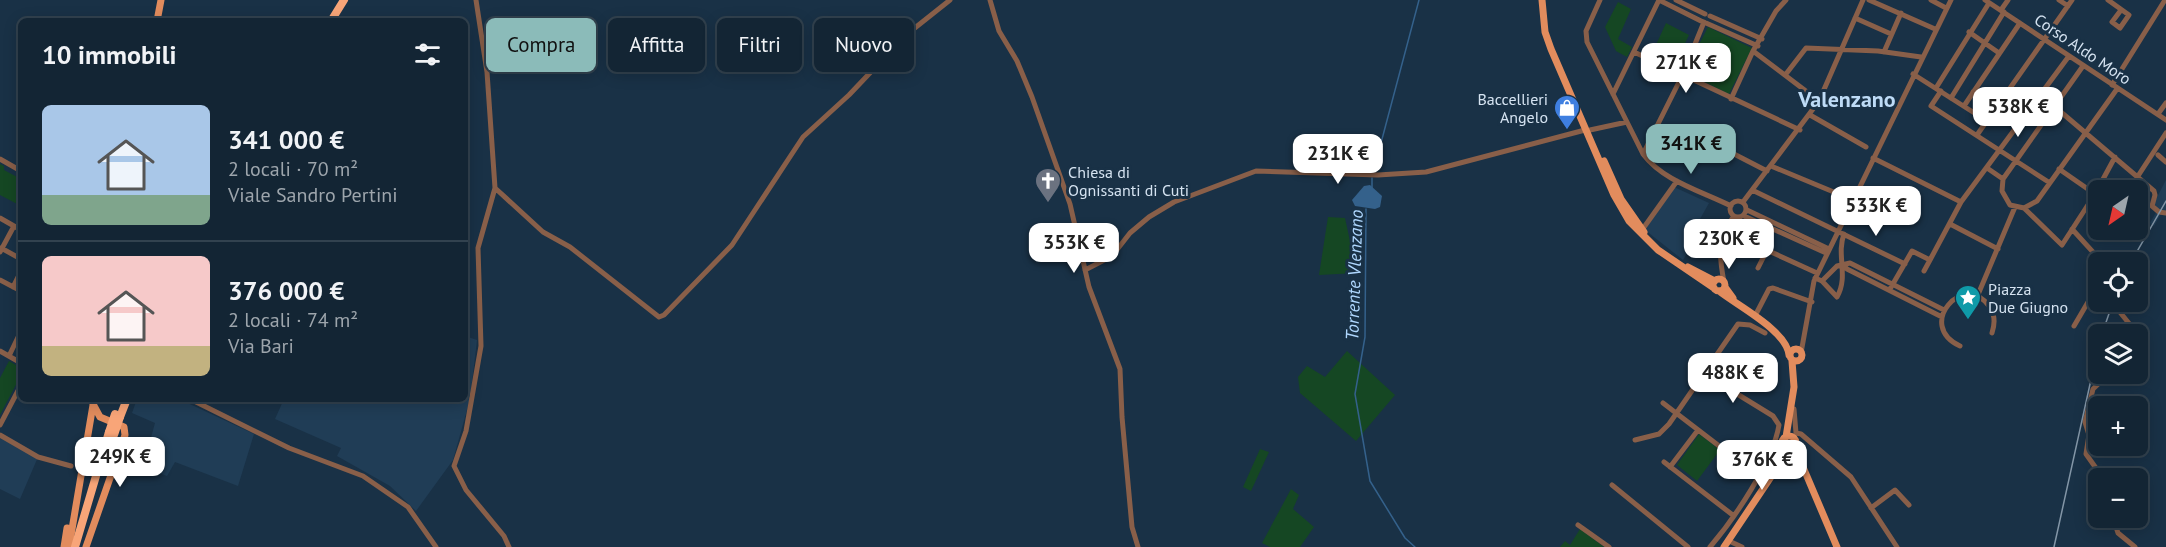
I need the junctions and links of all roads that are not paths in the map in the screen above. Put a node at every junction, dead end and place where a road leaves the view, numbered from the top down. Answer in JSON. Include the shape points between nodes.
{"nodes":[{"id":1,"x":161,"y":0,"type":"edge"},
{"id":2,"x":344,"y":0,"type":"edge"},
{"id":3,"x":350,"y":0,"type":"edge"},
{"id":4,"x":476,"y":0,"type":"edge"},
{"id":5,"x":950,"y":0,"type":"edge"},
{"id":6,"x":990,"y":0,"type":"edge"},
{"id":7,"x":1542,"y":0,"type":"edge"},
{"id":8,"x":1600,"y":0,"type":"edge"},
{"id":9,"x":1659,"y":0,"type":"edge"},
{"id":10,"x":1676,"y":0,"type":"edge"},
{"id":11,"x":1786,"y":0,"type":"edge"},
{"id":12,"x":1863,"y":0,"type":"edge"},
{"id":13,"x":1869,"y":0,"type":"edge"},
{"id":14,"x":1931,"y":0,"type":"edge"},
{"id":15,"x":1951,"y":0,"type":"edge"},
{"id":16,"x":2008,"y":0,"type":"edge"},
{"id":17,"x":2059,"y":0,"type":"edge"},
{"id":18,"x":2072,"y":0,"type":"edge"},
{"id":19,"x":2108,"y":0,"type":"edge"},
{"id":20,"x":2164,"y":0,"type":"edge"},
{"id":21,"x":1670,"y":2,"type":"edge"},
{"id":22,"x":1878,"y":2,"type":"edge"},
{"id":23,"x":1991,"y":2,"type":"edge"},
{"id":24,"x":2068,"y":6,"type":"junction"},
{"id":25,"x":1946,"y":8,"type":"junction"},
{"id":26,"x":2121,"y":10,"type":"dead end"},
{"id":27,"x":2002,"y":11,"type":"junction"},
{"id":28,"x":1901,"y":13,"type":"junction"},
{"id":29,"x":1708,"y":15,"type":"junction"},
{"id":30,"x":158,"y":18,"type":"edge"},
{"id":31,"x":333,"y":18,"type":"edge"},
{"id":32,"x":339,"y":18,"type":"edge"},
{"id":33,"x":1855,"y":18,"type":"junction"},
{"id":34,"x":1704,"y":22,"type":"junction"},
{"id":35,"x":2020,"y":23,"type":"junction"},
{"id":36,"x":1935,"y":29,"type":"junction"},
{"id":37,"x":1969,"y":32,"type":"junction"},
{"id":38,"x":1750,"y":34,"type":"junction"},
{"id":39,"x":1891,"y":34,"type":"junction"},
{"id":40,"x":1762,"y":39,"type":"junction"},
{"id":41,"x":2044,"y":40,"type":"junction"},
{"id":42,"x":1747,"y":41,"type":"junction"},
{"id":43,"x":1985,"y":44,"type":"junction"},
{"id":44,"x":1758,"y":46,"type":"junction"},
{"id":45,"x":1840,"y":50,"type":"junction"},
{"id":46,"x":1753,"y":51,"type":"junction"},
{"id":47,"x":1634,"y":52,"type":"junction"},
{"id":48,"x":1884,"y":52,"type":"junction"},
{"id":49,"x":1999,"y":53,"type":"junction"},
{"id":50,"x":2068,"y":56,"type":"junction"},
{"id":51,"x":1921,"y":57,"type":"junction"},
{"id":52,"x":2083,"y":66,"type":"junction"},
{"id":53,"x":1786,"y":74,"type":"junction"},
{"id":54,"x":1913,"y":74,"type":"junction"},
{"id":55,"x":1683,"y":76,"type":"junction"},
{"id":56,"x":2112,"y":85,"type":"junction"},
{"id":57,"x":1938,"y":89,"type":"junction"},
{"id":58,"x":2117,"y":89,"type":"junction"},
{"id":59,"x":1973,"y":92,"type":"junction"},
{"id":60,"x":1613,"y":94,"type":"junction"},
{"id":61,"x":1951,"y":98,"type":"junction"},
{"id":62,"x":1731,"y":99,"type":"junction"},
{"id":63,"x":1819,"y":101,"type":"junction"},
{"id":64,"x":2166,"y":103,"type":"edge"},
{"id":65,"x":1964,"y":106,"type":"junction"},
{"id":66,"x":2055,"y":107,"type":"junction"},
{"id":67,"x":1997,"y":108,"type":"junction"},
{"id":68,"x":2158,"y":114,"type":"junction"},
{"id":69,"x":1810,"y":115,"type":"junction"},
{"id":70,"x":2166,"y":120,"type":"edge"},
{"id":71,"x":1987,"y":121,"type":"junction"},
{"id":72,"x":1627,"y":122,"type":"junction"},
{"id":73,"x":1588,"y":130,"type":"junction"},
{"id":74,"x":1800,"y":130,"type":"junction"},
{"id":75,"x":2086,"y":133,"type":"junction"},
{"id":76,"x":2166,"y":133,"type":"edge"},
{"id":77,"x":1977,"y":135,"type":"junction"},
{"id":78,"x":1701,"y":137,"type":"dead end"},
{"id":79,"x":1866,"y":147,"type":"dead end"},
{"id":80,"x":2000,"y":150,"type":"junction"},
{"id":81,"x":1643,"y":154,"type":"junction"},
{"id":82,"x":2158,"y":155,"type":"dead end"},
{"id":83,"x":2115,"y":157,"type":"junction"},
{"id":84,"x":1873,"y":158,"type":"junction"},
{"id":85,"x":0,"y":159,"type":"edge"},
{"id":86,"x":2016,"y":161,"type":"junction"},
{"id":87,"x":2166,"y":162,"type":"edge"},
{"id":88,"x":1769,"y":168,"type":"junction"},
{"id":89,"x":1987,"y":168,"type":"junction"},
{"id":90,"x":18,"y":169,"type":"edge"},
{"id":91,"x":2060,"y":170,"type":"junction"},
{"id":92,"x":2138,"y":176,"type":"junction"},
{"id":93,"x":2003,"y":179,"type":"junction"},
{"id":94,"x":2103,"y":180,"type":"edge"},
{"id":95,"x":1677,"y":181,"type":"junction"},
{"id":96,"x":2050,"y":183,"type":"junction"},
{"id":97,"x":495,"y":188,"type":"junction"},
{"id":98,"x":2088,"y":189,"type":"edge"},
{"id":99,"x":1752,"y":190,"type":"junction"},
{"id":100,"x":1852,"y":200,"type":"junction"},
{"id":101,"x":1743,"y":202,"type":"junction"},
{"id":102,"x":1961,"y":202,"type":"junction"},
{"id":103,"x":1731,"y":206,"type":"junction"},
{"id":104,"x":2088,"y":206,"type":"edge"},
{"id":105,"x":2015,"y":207,"type":"junction"},
{"id":106,"x":2024,"y":208,"type":"junction"},
{"id":107,"x":1745,"y":213,"type":"junction"},
{"id":108,"x":2166,"y":213,"type":"edge"},
{"id":109,"x":1734,"y":216,"type":"junction"},
{"id":110,"x":0,"y":218,"type":"edge"},
{"id":111,"x":1950,"y":224,"type":"junction"},
{"id":112,"x":14,"y":226,"type":"junction"},
{"id":113,"x":18,"y":228,"type":"edge"},
{"id":114,"x":2072,"y":229,"type":"junction"},
{"id":115,"x":1642,"y":230,"type":"junction"},
{"id":116,"x":1725,"y":231,"type":"junction"},
{"id":117,"x":1841,"y":233,"type":"junction"},
{"id":118,"x":1,"y":249,"type":"edge"},
{"id":119,"x":1079,"y":249,"type":"junction"},
{"id":120,"x":1998,"y":249,"type":"junction"},
{"id":121,"x":1767,"y":250,"type":"junction"},
{"id":122,"x":1828,"y":251,"type":"junction"},
{"id":123,"x":2093,"y":252,"type":"edge"},
{"id":124,"x":18,"y":258,"type":"edge"},
{"id":125,"x":1104,"y":259,"type":"junction"},
{"id":126,"x":1930,"y":260,"type":"junction"},
{"id":127,"x":1843,"y":264,"type":"junction"},
{"id":128,"x":1905,"y":264,"type":"junction"},
{"id":129,"x":1758,"y":268,"type":"dead end"},
{"id":130,"x":1085,"y":270,"type":"junction"},
{"id":131,"x":1924,"y":271,"type":"dead end"},
{"id":132,"x":1816,"y":276,"type":"junction"},
{"id":133,"x":18,"y":278,"type":"edge"},
{"id":134,"x":0,"y":280,"type":"edge"},
{"id":135,"x":1822,"y":281,"type":"junction"},
{"id":136,"x":1719,"y":285,"type":"junction"},
{"id":137,"x":13,"y":287,"type":"junction"},
{"id":138,"x":1891,"y":287,"type":"junction"},
{"id":139,"x":18,"y":290,"type":"edge"},
{"id":140,"x":1977,"y":297,"type":"junction"},
{"id":141,"x":1812,"y":302,"type":"junction"},
{"id":142,"x":2088,"y":302,"type":"edge"},
{"id":143,"x":2120,"y":312,"type":"edge"},
{"id":144,"x":1943,"y":313,"type":"junction"},
{"id":145,"x":1756,"y":316,"type":"junction"},
{"id":146,"x":2129,"y":324,"type":"edge"},
{"id":147,"x":1750,"y":325,"type":"junction"},
{"id":148,"x":2074,"y":326,"type":"dead end"},
{"id":149,"x":1765,"y":333,"type":"dead end"},
{"id":150,"x":1992,"y":333,"type":"dead end"},
{"id":151,"x":18,"y":337,"type":"edge"},
{"id":152,"x":1960,"y":346,"type":"dead end"},
{"id":153,"x":0,"y":351,"type":"edge"},
{"id":154,"x":1796,"y":355,"type":"junction"},
{"id":155,"x":9,"y":356,"type":"junction"},
{"id":156,"x":18,"y":361,"type":"edge"},
{"id":157,"x":1703,"y":373,"type":"junction"},
{"id":158,"x":2096,"y":384,"type":"edge"},
{"id":159,"x":18,"y":391,"type":"edge"},
{"id":160,"x":93,"y":402,"type":"edge"},
{"id":161,"x":120,"y":402,"type":"edge"},
{"id":162,"x":125,"y":402,"type":"edge"},
{"id":163,"x":196,"y":402,"type":"edge"},
{"id":164,"x":1663,"y":403,"type":"dead end"},
{"id":165,"x":1676,"y":414,"type":"junction"},
{"id":166,"x":118,"y":415,"type":"junction"},
{"id":167,"x":105,"y":420,"type":"junction"},
{"id":168,"x":0,"y":425,"type":"edge"},
{"id":169,"x":89,"y":427,"type":"junction"},
{"id":170,"x":1698,"y":430,"type":"junction"},
{"id":171,"x":111,"y":433,"type":"junction"},
{"id":172,"x":0,"y":435,"type":"edge"},
{"id":173,"x":1635,"y":440,"type":"dead end"},
{"id":174,"x":1791,"y":441,"type":"junction"},
{"id":175,"x":1664,"y":462,"type":"dead end"},
{"id":176,"x":70,"y":466,"type":"dead end"},
{"id":177,"x":1670,"y":467,"type":"junction"},
{"id":178,"x":2096,"y":468,"type":"edge"},
{"id":179,"x":81,"y":470,"type":"junction"},
{"id":180,"x":1758,"y":475,"type":"junction"},
{"id":181,"x":1612,"y":484,"type":"dead end"},
{"id":182,"x":1748,"y":493,"type":"junction"},
{"id":183,"x":1757,"y":498,"type":"junction"},
{"id":184,"x":1909,"y":505,"type":"dead end"},
{"id":185,"x":1871,"y":508,"type":"junction"},
{"id":186,"x":1734,"y":516,"type":"junction"},
{"id":187,"x":1578,"y":525,"type":"dead end"},
{"id":188,"x":2117,"y":528,"type":"edge"},
{"id":189,"x":1727,"y":544,"type":"edge"},
{"id":190,"x":1738,"y":546,"type":"edge"},
{"id":191,"x":64,"y":547,"type":"edge"},
{"id":192,"x":69,"y":547,"type":"edge"},
{"id":193,"x":75,"y":547,"type":"edge"},
{"id":194,"x":80,"y":547,"type":"edge"},
{"id":195,"x":86,"y":547,"type":"edge"},
{"id":196,"x":436,"y":547,"type":"edge"},
{"id":197,"x":509,"y":547,"type":"edge"},
{"id":198,"x":1138,"y":547,"type":"edge"},
{"id":199,"x":1609,"y":547,"type":"edge"},
{"id":200,"x":1688,"y":547,"type":"edge"},
{"id":201,"x":1710,"y":547,"type":"edge"},
{"id":202,"x":1837,"y":547,"type":"edge"},
{"id":203,"x":1897,"y":547,"type":"edge"},
{"id":204,"x":2135,"y":547,"type":"edge"}],
"edges":[{"from":1,"to":30,"type":"main road"},
{"from":2,"to":31,"type":"highway"},
{"from":3,"to":32,"type":"highway"},
{"from":4,"to":97,"type":"street","via":[[487,72]]},
{"from":5,"to":97,"type":"street","via":[[906,35],[802,137],[732,245],[664,315],[659,317],[641,305],[570,247],[543,232]]},
{"from":6,"to":119,"type":"street","via":[[999,31],[1017,61],[1036,108],[1070,204]]},
{"from":7,"to":73,"type":"main road","via":[[1545,32]]},
{"from":8,"to":60,"type":"street","via":[[1586,31],[1587,42]]},
{"from":9,"to":21,"type":"street"},
{"from":9,"to":47,"type":"street"},
{"from":10,"to":29,"type":"street"},
{"from":11,"to":40,"type":"street"},
{"from":12,"to":33,"type":"street"},
{"from":13,"to":22,"type":"street"},
{"from":14,"to":25,"type":"street"},
{"from":15,"to":25,"type":"street"},
{"from":16,"to":27,"type":"street"},
{"from":17,"to":24,"type":"street"},
{"from":18,"to":24,"type":"street"},
{"from":19,"to":26,"type":"street"},
{"from":20,"to":56,"type":"street"},
{"from":21,"to":34,"type":"street"},
{"from":22,"to":28,"type":"street"},
{"from":23,"to":27,"type":"street","name":"Corso Aldo Moro"},
{"from":23,"to":37,"type":"street"},
{"from":24,"to":41,"type":"street"},
{"from":25,"to":36,"type":"street"},
{"from":27,"to":35,"type":"street","name":"Corso Aldo Moro"},
{"from":27,"to":43,"type":"street"},
{"from":28,"to":36,"type":"street"},
{"from":28,"to":39,"type":"street"},
{"from":29,"to":34,"type":"street","via":[[1710,21]]},
{"from":29,"to":38,"type":"street"},
{"from":33,"to":39,"type":"street"},
{"from":33,"to":45,"type":"street"},
{"from":34,"to":42,"type":"street"},
{"from":34,"to":55,"type":"street"},
{"from":35,"to":41,"type":"street","name":"Corso Aldo Moro"},
{"from":35,"to":49,"type":"street"},
{"from":36,"to":51,"type":"street"},
{"from":37,"to":43,"type":"street"},
{"from":37,"to":57,"type":"street"},
{"from":38,"to":40,"type":"street"},
{"from":38,"to":42,"type":"street"},
{"from":39,"to":48,"type":"street"},
{"from":40,"to":44,"type":"street"},
{"from":41,"to":50,"type":"street","name":"Corso Aldo Moro"},
{"from":41,"to":67,"type":"street"},
{"from":42,"to":44,"type":"street"},
{"from":43,"to":49,"type":"street"},
{"from":43,"to":61,"type":"street"},
{"from":44,"to":46,"type":"street"},
{"from":45,"to":48,"type":"street"},
{"from":45,"to":53,"type":"street","via":[[1806,48]]},
{"from":45,"to":63,"type":"street"},
{"from":46,"to":53,"type":"street"},
{"from":46,"to":62,"type":"street"},
{"from":47,"to":55,"type":"street"},
{"from":47,"to":60,"type":"street"},
{"from":48,"to":51,"type":"street"},
{"from":49,"to":59,"type":"street"},
{"from":50,"to":52,"type":"street","name":"Corso Aldo Moro"},
{"from":50,"to":80,"type":"street"},
{"from":51,"to":54,"type":"street"},
{"from":52,"to":56,"type":"street","name":"Corso Aldo Moro"},
{"from":52,"to":66,"type":"street"},
{"from":53,"to":63,"type":"street"},
{"from":54,"to":57,"type":"street"},
{"from":54,"to":84,"type":"street"},
{"from":55,"to":62,"type":"street"},
{"from":55,"to":81,"type":"street"},
{"from":56,"to":58,"type":"street","name":"Corso Aldo Moro"},
{"from":57,"to":61,"type":"street"},
{"from":57,"to":77,"type":"street","via":[[1931,106]]},
{"from":58,"to":68,"type":"street","name":"Corso Aldo Moro"},
{"from":58,"to":75,"type":"street"},
{"from":59,"to":65,"type":"street"},
{"from":59,"to":67,"type":"street"},
{"from":60,"to":72,"type":"street"},
{"from":61,"to":65,"type":"street"},
{"from":62,"to":74,"type":"street"},
{"from":63,"to":69,"type":"street"},
{"from":64,"to":68,"type":"street"},
{"from":65,"to":71,"type":"street"},
{"from":66,"to":75,"type":"street"},
{"from":66,"to":86,"type":"street"},
{"from":67,"to":71,"type":"street"},
{"from":68,"to":70,"type":"street","name":"Corso Aldo Moro"},
{"from":69,"to":74,"type":"street"},
{"from":69,"to":79,"type":"street"},
{"from":71,"to":77,"type":"street"},
{"from":72,"to":73,"type":"street"},
{"from":72,"to":81,"type":"street"},
{"from":73,"to":115,"type":"main road","via":[[1621,199]]},
{"from":73,"to":125,"type":"street","via":[[1426,172],[1378,175],[1256,171],[1174,202],[1149,217],[1112,256]]},
{"from":73,"to":136,"type":"main road","via":[[1617,202],[1635,228],[1658,250]]},
{"from":74,"to":88,"type":"street"},
{"from":75,"to":83,"type":"street"},
{"from":75,"to":91,"type":"street"},
{"from":76,"to":92,"type":"street"},
{"from":77,"to":80,"type":"street"},
{"from":78,"to":88,"type":"street"},
{"from":80,"to":86,"type":"street"},
{"from":80,"to":89,"type":"street"},
{"from":81,"to":95,"type":"street","via":[[1654,167]]},
{"from":82,"to":87,"type":"street"},
{"from":83,"to":92,"type":"street"},
{"from":83,"to":94,"type":"street"},
{"from":84,"to":100,"type":"street"},
{"from":84,"to":102,"type":"street"},
{"from":85,"to":90,"type":"street"},
{"from":86,"to":93,"type":"street"},
{"from":86,"to":96,"type":"street"},
{"from":88,"to":99,"type":"street"},
{"from":88,"to":100,"type":"street"},
{"from":89,"to":93,"type":"street"},
{"from":89,"to":102,"type":"street"},
{"from":91,"to":96,"type":"street"},
{"from":91,"to":98,"type":"street"},
{"from":92,"to":108,"type":"street","via":[[2155,192],[2152,207]]},
{"from":93,"to":105,"type":"street","via":[[2004,198]]},
{"from":95,"to":103,"type":"street"},
{"from":95,"to":115,"type":"street"},
{"from":96,"to":106,"type":"street","via":[[2034,204]]},
{"from":97,"to":197,"type":"street","via":[[478,249],[481,346],[466,431],[454,466],[466,490]]},
{"from":99,"to":101,"type":"street"},
{"from":99,"to":117,"type":"street"},
{"from":100,"to":117,"type":"street"},
{"from":101,"to":103,"type":"street","via":[[1736,201]]},
{"from":101,"to":107,"type":"street"},
{"from":102,"to":111,"type":"street"},
{"from":103,"to":109,"type":"street"},
{"from":104,"to":114,"type":"street"},
{"from":105,"to":106,"type":"street"},
{"from":105,"to":120,"type":"street"},
{"from":106,"to":114,"type":"street","via":[[2062,244]]},
{"from":107,"to":109,"type":"street"},
{"from":107,"to":122,"type":"street"},
{"from":109,"to":116,"type":"street"},
{"from":110,"to":112,"type":"street"},
{"from":111,"to":120,"type":"street"},
{"from":111,"to":126,"type":"street"},
{"from":112,"to":113,"type":"street"},
{"from":112,"to":118,"type":"street"},
{"from":114,"to":123,"type":"street"},
{"from":115,"to":136,"type":"main road"},
{"from":116,"to":121,"type":"street"},
{"from":116,"to":136,"type":"street","via":[[1718,255]]},
{"from":117,"to":122,"type":"street"},
{"from":117,"to":127,"type":"street"},
{"from":117,"to":128,"type":"street"},
{"from":118,"to":124,"type":"street"},
{"from":119,"to":125,"type":"street"},
{"from":119,"to":130,"type":"street"},
{"from":120,"to":140,"type":"street"},
{"from":121,"to":129,"type":"street"},
{"from":121,"to":132,"type":"street"},
{"from":122,"to":132,"type":"street"},
{"from":125,"to":130,"type":"street"},
{"from":126,"to":128,"type":"street","via":[[1912,251]]},
{"from":126,"to":131,"type":"street"},
{"from":127,"to":135,"type":"street","via":[[1828,272]]},
{"from":127,"to":135,"type":"street","via":[[1843,286],[1837,297]]},
{"from":127,"to":138,"type":"street","via":[[1850,263]]},
{"from":128,"to":138,"type":"street"},
{"from":130,"to":198,"type":"street","via":[[1120,369],[1132,527]]},
{"from":132,"to":135,"type":"street"},
{"from":132,"to":141,"type":"street"},
{"from":133,"to":137,"type":"street"},
{"from":134,"to":137,"type":"street"},
{"from":136,"to":145,"type":"main road"},
{"from":137,"to":139,"type":"street"},
{"from":138,"to":144,"type":"street"},
{"from":140,"to":144,"type":"street","via":[[1957,298]]},
{"from":140,"to":150,"type":"street","via":[[1992,311]]},
{"from":141,"to":145,"type":"street","via":[[1773,288]]},
{"from":141,"to":154,"type":"street","via":[[1806,339]]},
{"from":142,"to":148,"type":"street"},
{"from":143,"to":146,"type":"street"},
{"from":144,"to":152,"type":"street","via":[[1945,333]]},
{"from":145,"to":147,"type":"street"},
{"from":145,"to":154,"type":"main road"},
{"from":147,"to":149,"type":"street"},
{"from":147,"to":157,"type":"street","via":[[1738,324]]},
{"from":151,"to":155,"type":"street"},
{"from":153,"to":155,"type":"street"},
{"from":154,"to":174,"type":"main road"},
{"from":154,"to":174,"type":"main road"},
{"from":155,"to":156,"type":"street"},
{"from":157,"to":165,"type":"street"},
{"from":157,"to":180,"type":"street","via":[[1773,416],[1778,423]]},
{"from":158,"to":178,"type":"street","via":[[2085,422],[2089,435],[2086,454]]},
{"from":159,"to":168,"type":"street"},
{"from":160,"to":167,"type":"main road"},
{"from":160,"to":169,"type":"main road"},
{"from":161,"to":166,"type":"highway"},
{"from":162,"to":166,"type":"highway"},
{"from":163,"to":196,"type":"street","via":[[289,448],[363,476],[408,507]]},
{"from":164,"to":165,"type":"street"},
{"from":165,"to":170,"type":"street"},
{"from":165,"to":173,"type":"street","via":[[1660,433]]},
{"from":166,"to":171,"type":"highway","bridge":true},
{"from":167,"to":169,"type":"main road"},
{"from":167,"to":195,"type":"main road","via":[[124,428],[125,435]]},
{"from":169,"to":179,"type":"main road"},
{"from":170,"to":177,"type":"street"},
{"from":170,"to":180,"type":"street"},
{"from":171,"to":193,"type":"highway"},
{"from":171,"to":194,"type":"highway"},
{"from":172,"to":176,"type":"street","via":[[38,457]]},
{"from":174,"to":183,"type":"main road"},
{"from":174,"to":185,"type":"street","via":[[1845,470]]},
{"from":174,"to":202,"type":"main road"},
{"from":175,"to":177,"type":"street"},
{"from":177,"to":186,"type":"street"},
{"from":179,"to":191,"type":"main road"},
{"from":179,"to":192,"type":"main road"},
{"from":180,"to":182,"type":"street"},
{"from":181,"to":200,"type":"street"},
{"from":182,"to":183,"type":"street"},
{"from":182,"to":186,"type":"street"},
{"from":183,"to":189,"type":"main road"},
{"from":184,"to":185,"type":"street","via":[[1895,490]]},
{"from":185,"to":203,"type":"street"},
{"from":186,"to":201,"type":"street"},
{"from":187,"to":199,"type":"street"},
{"from":188,"to":204,"type":"street"},
{"from":189,"to":190,"type":"street"}]}
